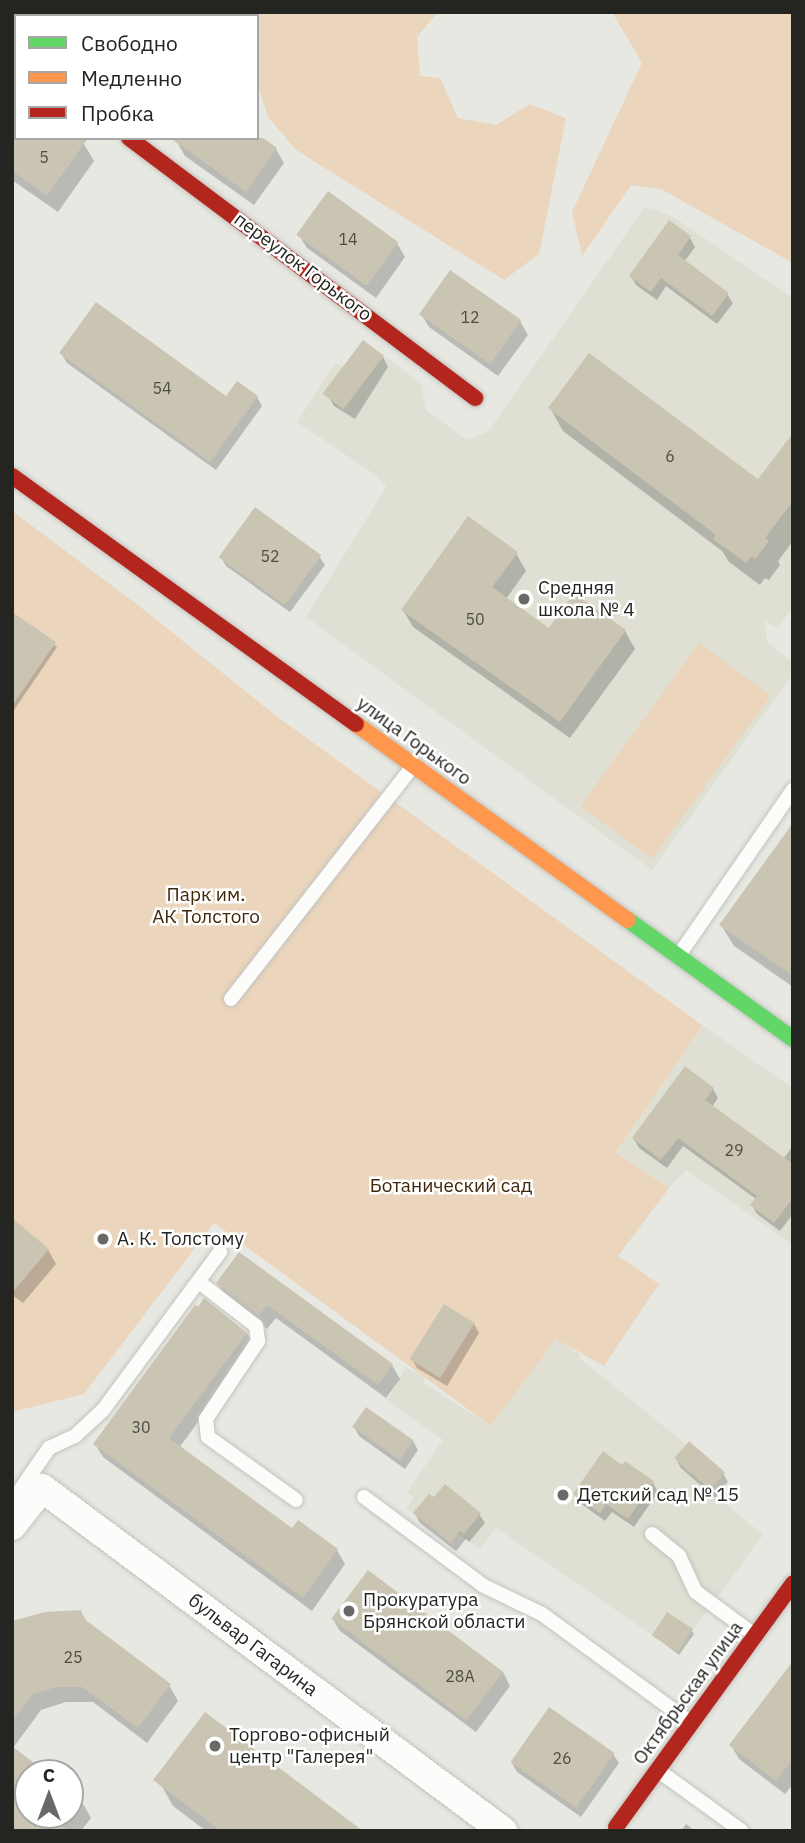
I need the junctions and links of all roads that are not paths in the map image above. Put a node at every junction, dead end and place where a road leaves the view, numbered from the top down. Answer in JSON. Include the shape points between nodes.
{"nodes":[{"id":1,"x":132,"y":140,"type":"edge"},
{"id":2,"x":475,"y":398,"type":"dead end"},
{"id":3,"x":12,"y":476,"type":"edge"},
{"id":4,"x":413,"y":766,"type":"junction"},
{"id":5,"x":793,"y":790,"type":"edge"},
{"id":6,"x":678,"y":956,"type":"junction"},
{"id":7,"x":231,"y":999,"type":"dead end"},
{"id":8,"x":793,"y":1039,"type":"edge"},
{"id":9,"x":220,"y":1252,"type":"dead end"},
{"id":10,"x":199,"y":1282,"type":"junction"},
{"id":11,"x":364,"y":1497,"type":"dead end"},
{"id":12,"x":296,"y":1500,"type":"dead end"},
{"id":13,"x":12,"y":1509,"type":"edge"},
{"id":14,"x":12,"y":1526,"type":"edge"},
{"id":15,"x":652,"y":1534,"type":"dead end"},
{"id":16,"x":791,"y":1589,"type":"edge"},
{"id":17,"x":755,"y":1635,"type":"junction"},
{"id":18,"x":692,"y":1724,"type":"junction"},
{"id":19,"x":659,"y":1771,"type":"junction"},
{"id":20,"x":616,"y":1827,"type":"dead end"},
{"id":21,"x":502,"y":1831,"type":"edge"},
{"id":22,"x":742,"y":1831,"type":"edge"}],
"edges":[{"from":1,"to":2,"type":"street","name":"переулок Горького"},
{"from":3,"to":4,"type":"street","name":"улица Горького"},
{"from":4,"to":6,"type":"street","name":"улица Горького"},
{"from":4,"to":7,"type":"lane"},
{"from":5,"to":6,"type":"lane"},
{"from":6,"to":8,"type":"street","name":"улица Горького"},
{"from":9,"to":10,"type":"lane"},
{"from":10,"to":12,"type":"lane","via":[[256,1326],[258,1341],[206,1419],[208,1437]]},
{"from":10,"to":13,"type":"lane","via":[[103,1410],[75,1436],[50,1448]]},
{"from":11,"to":18,"type":"lane","via":[[484,1586],[542,1614]]},
{"from":14,"to":21,"type":"street","name":"бульвар Гагарина","via":[[42,1488]]},
{"from":15,"to":17,"type":"lane","via":[[679,1556],[696,1592]]},
{"from":16,"to":17,"type":"street","name":"Октябрьская улица"},
{"from":17,"to":18,"type":"street","name":"Октябрьская улица"},
{"from":18,"to":19,"type":"street","name":"Октябрьская улица"},
{"from":19,"to":20,"type":"street","name":"Октябрьская улица"},
{"from":19,"to":22,"type":"lane"}]}
